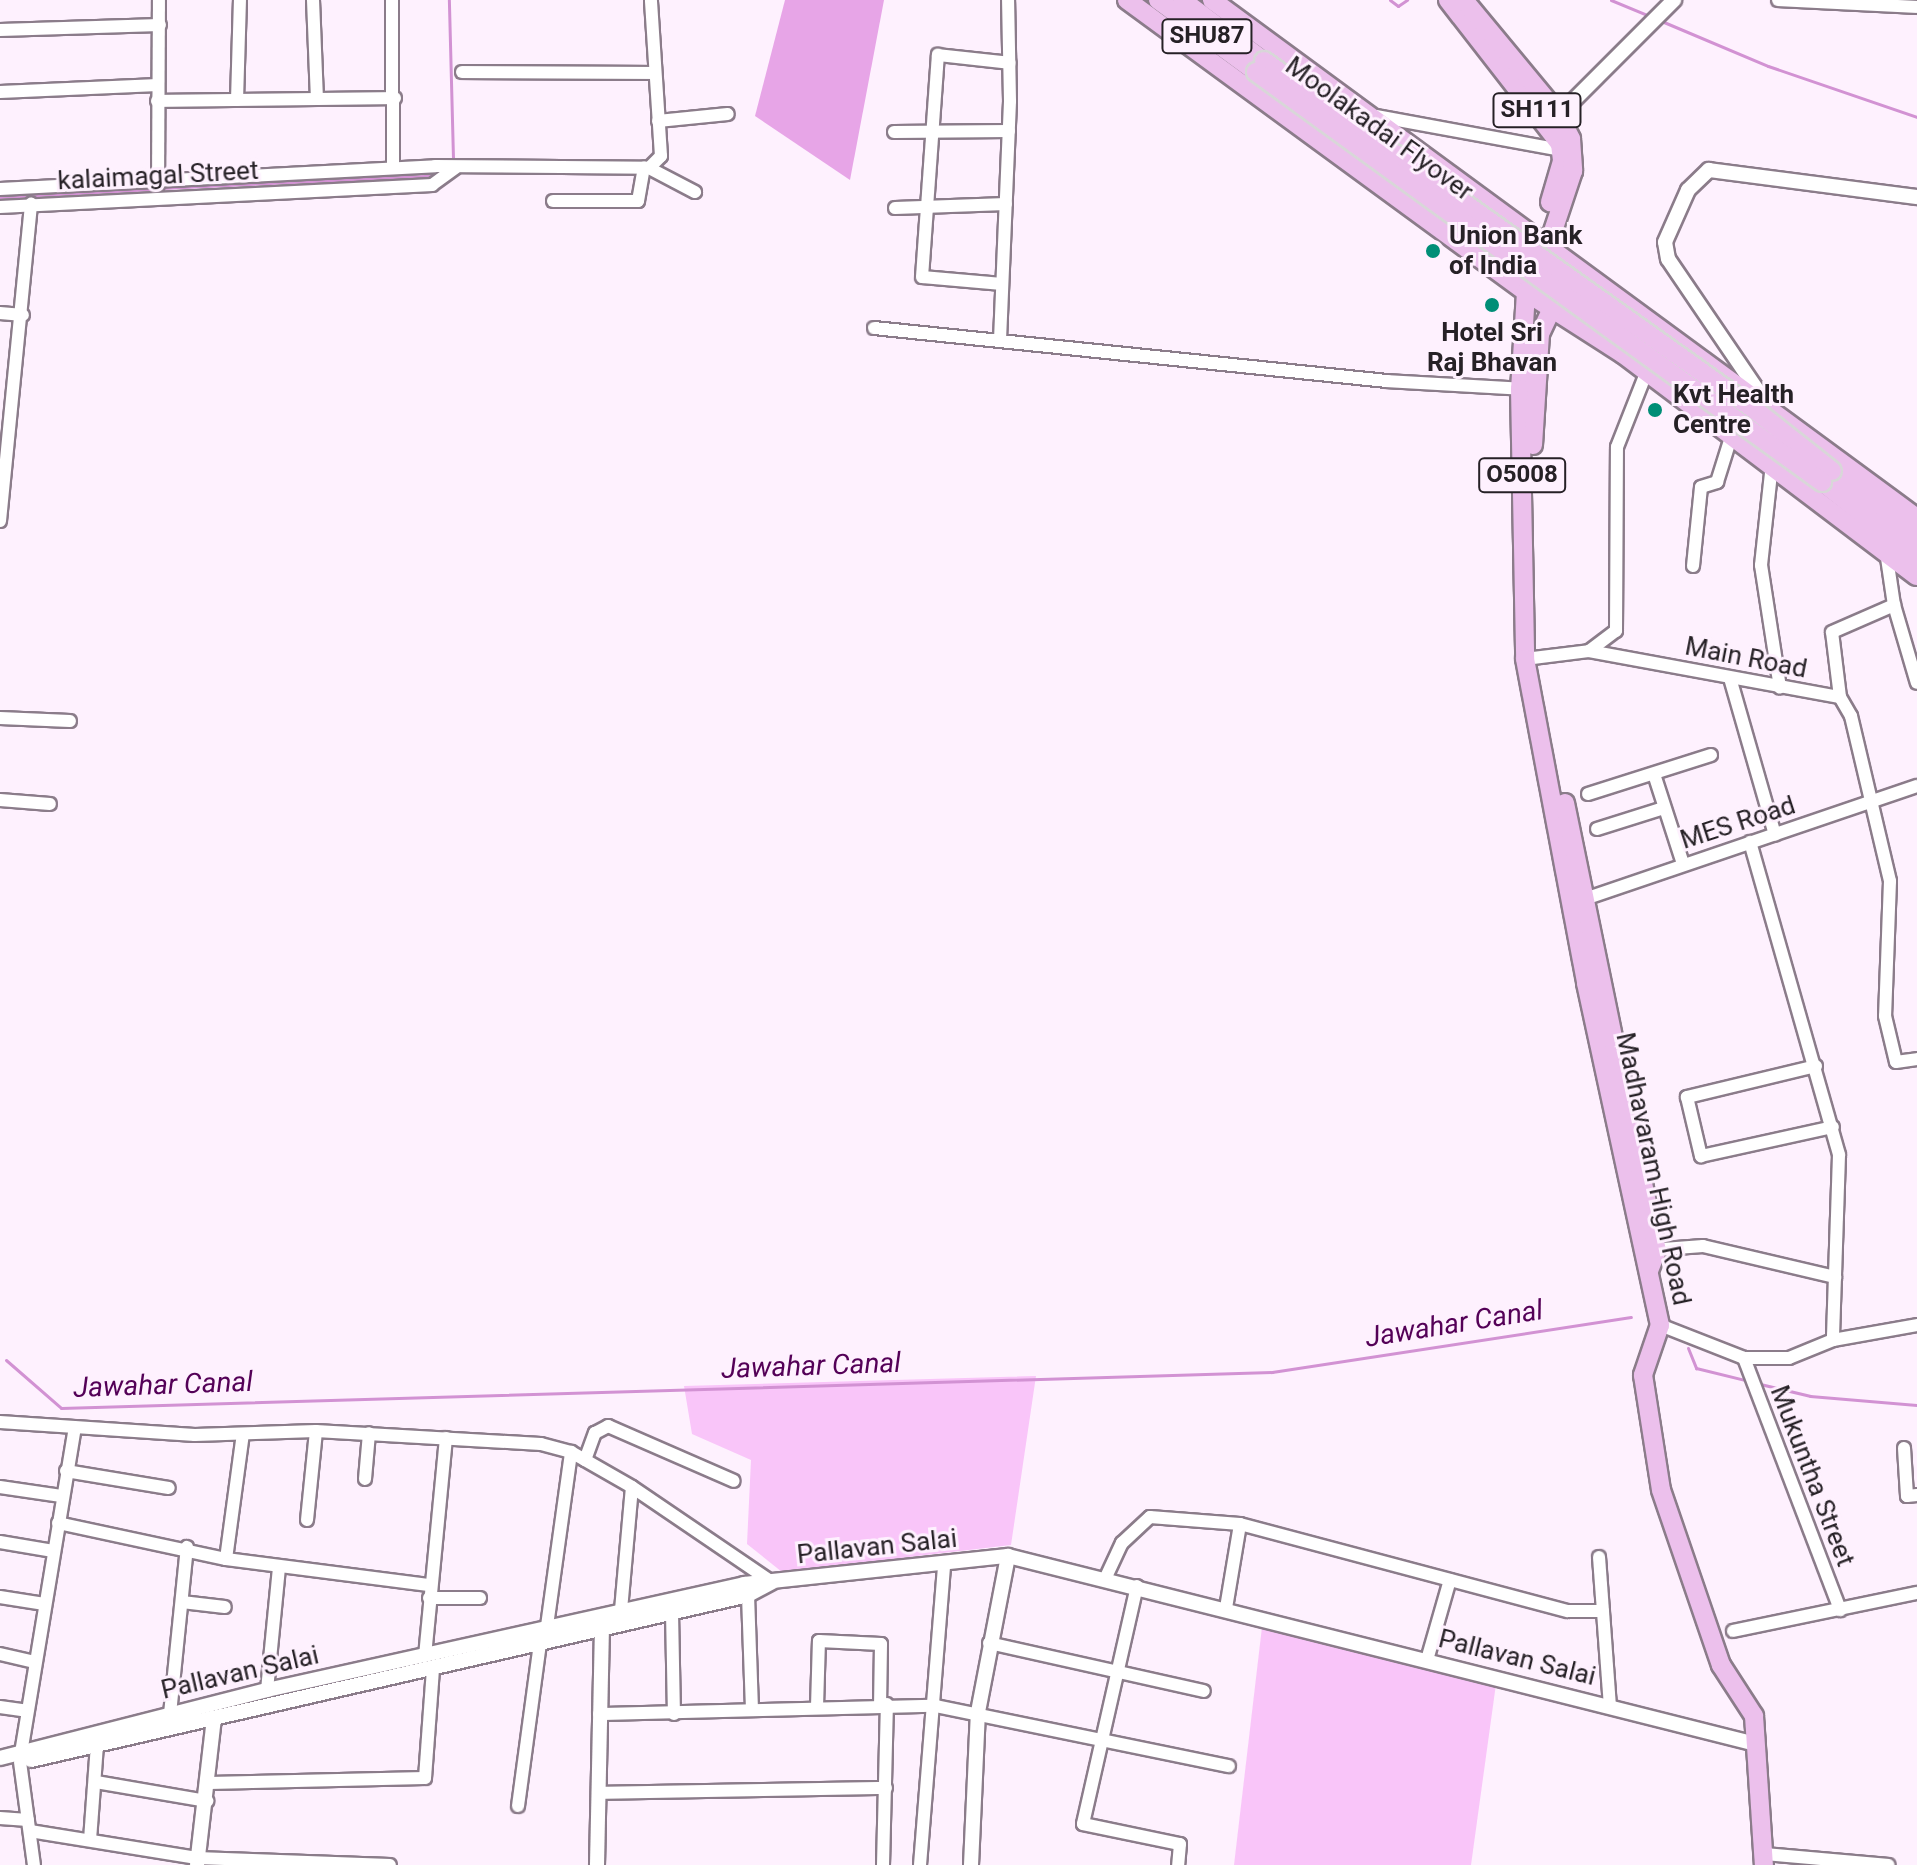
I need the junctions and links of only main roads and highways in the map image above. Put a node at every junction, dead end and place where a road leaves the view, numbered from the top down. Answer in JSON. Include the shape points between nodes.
{"nodes":[{"id":1,"x":1127,"y":0,"type":"edge"},
{"id":2,"x":1158,"y":0,"type":"edge"},
{"id":3,"x":1182,"y":0,"type":"edge"},
{"id":4,"x":1212,"y":0,"type":"edge"},
{"id":5,"x":1448,"y":0,"type":"edge"},
{"id":6,"x":1464,"y":0,"type":"edge"},
{"id":7,"x":1260,"y":67,"type":"junction"},
{"id":8,"x":1490,"y":202,"type":"junction"},
{"id":9,"x":1544,"y":243,"type":"junction"},
{"id":10,"x":1461,"y":244,"type":"junction"},
{"id":11,"x":1526,"y":292,"type":"junction"},
{"id":12,"x":1552,"y":308,"type":"junction"},
{"id":13,"x":1649,"y":318,"type":"junction"},
{"id":14,"x":1623,"y":354,"type":"junction"},
{"id":15,"x":1528,"y":389,"type":"junction"},
{"id":16,"x":1827,"y":477,"type":"junction"},
{"id":17,"x":1917,"y":518,"type":"edge"},
{"id":18,"x":1917,"y":538,"type":"edge"},
{"id":19,"x":1917,"y":557,"type":"edge"},
{"id":20,"x":1917,"y":576,"type":"edge"},
{"id":21,"x":1764,"y":1860,"type":"edge"}],
"edges":[{"from":1,"to":10,"type":"main road"},
{"from":2,"to":7,"type":"main road","name":"Moolakadai Flyover","number":"SHU87"},
{"from":3,"to":7,"type":"main road","name":"Moolakadai Flyover","number":"SHU87"},
{"from":4,"to":8,"type":"main road"},
{"from":5,"to":9,"type":"main road","number":"SH111","via":[[1548,124],[1562,150]]},
{"from":6,"to":9,"type":"main road","number":"SH111","via":[[1559,115],[1575,152]]},
{"from":7,"to":16,"type":"main road","name":"Moolakadai Flyover","number":"SHU87","bridge":true,"via":[[1755,410]]},
{"from":8,"to":9,"type":"main road"},
{"from":8,"to":10,"type":"main road"},
{"from":9,"to":13,"type":"main road"},
{"from":10,"to":11,"type":"main road"},
{"from":11,"to":12,"type":"main road"},
{"from":11,"to":15,"type":"main road","number":"O5008"},
{"from":12,"to":14,"type":"main road"},
{"from":12,"to":15,"type":"main road","number":"O5008","via":[[1540,334]]},
{"from":13,"to":14,"type":"main road"},
{"from":13,"to":17,"type":"main road"},
{"from":14,"to":20,"type":"main road"},
{"from":15,"to":21,"type":"main road","name":"Madhavaram High Road","number":"O5008","via":[[1530,658],[1650,1250],[1648,1273],[1660,1325],[1643,1375],[1661,1490],[1721,1665],[1754,1716]]},
{"from":16,"to":18,"type":"main road","name":"Moolakadai Flyover","number":"SHU87"},
{"from":16,"to":19,"type":"main road","name":"Moolakadai Flyover","number":"SHU87"}]}
